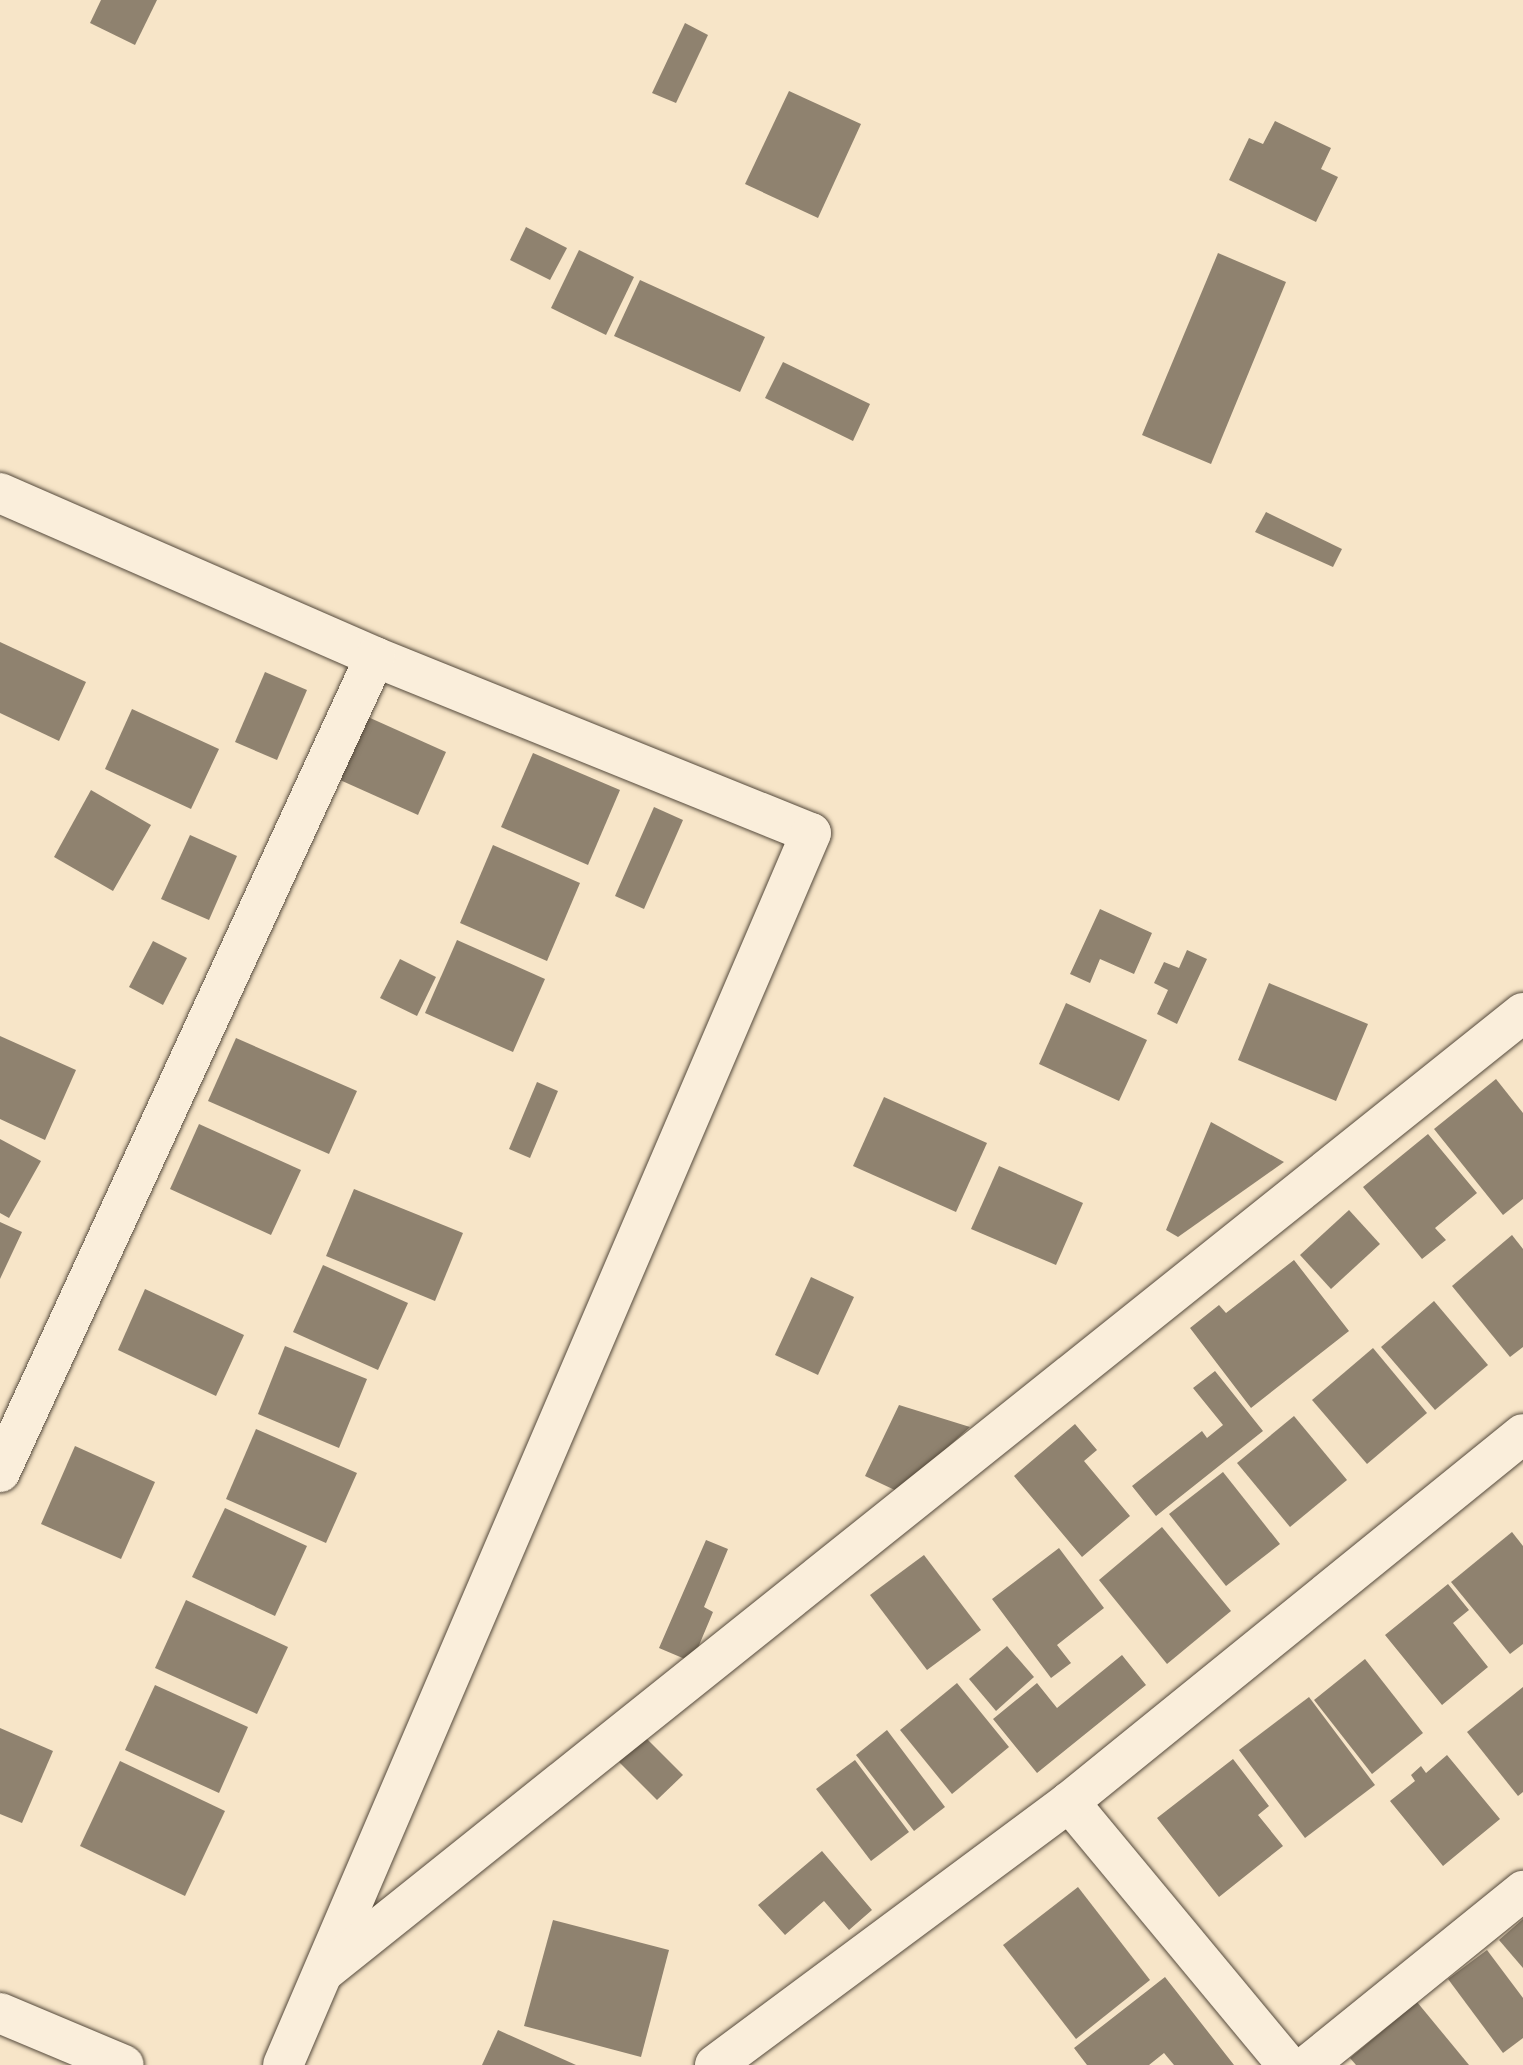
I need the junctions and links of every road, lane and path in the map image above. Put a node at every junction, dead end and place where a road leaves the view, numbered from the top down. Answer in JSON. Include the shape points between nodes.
{"nodes":[{"id":1,"x":0,"y":493,"type":"edge"},
{"id":2,"x":375,"y":656,"type":"junction"},
{"id":3,"x":1523,"y":1013,"type":"edge"},
{"id":4,"x":1523,"y":1434,"type":"edge"},
{"id":5,"x":0,"y":1472,"type":"edge"},
{"id":6,"x":1068,"y":1802,"type":"junction"},
{"id":7,"x":1523,"y":1890,"type":"edge"},
{"id":8,"x":322,"y":1974,"type":"junction"},
{"id":9,"x":0,"y":2013,"type":"edge"},
{"id":10,"x":124,"y":2065,"type":"edge"},
{"id":11,"x":283,"y":2065,"type":"edge"},
{"id":12,"x":715,"y":2065,"type":"edge"},
{"id":13,"x":1287,"y":2065,"type":"edge"},
{"id":14,"x":1308,"y":2065,"type":"edge"}],
"edges":[{"from":1,"to":2,"type":"street"},
{"from":2,"to":5,"type":"street"},
{"from":2,"to":8,"type":"street","via":[[811,833]]},
{"from":3,"to":8,"type":"street"},
{"from":4,"to":6,"type":"street"},
{"from":6,"to":12,"type":"street"},
{"from":6,"to":13,"type":"street"},
{"from":7,"to":14,"type":"street"},
{"from":8,"to":11,"type":"street"},
{"from":9,"to":10,"type":"street"}]}
